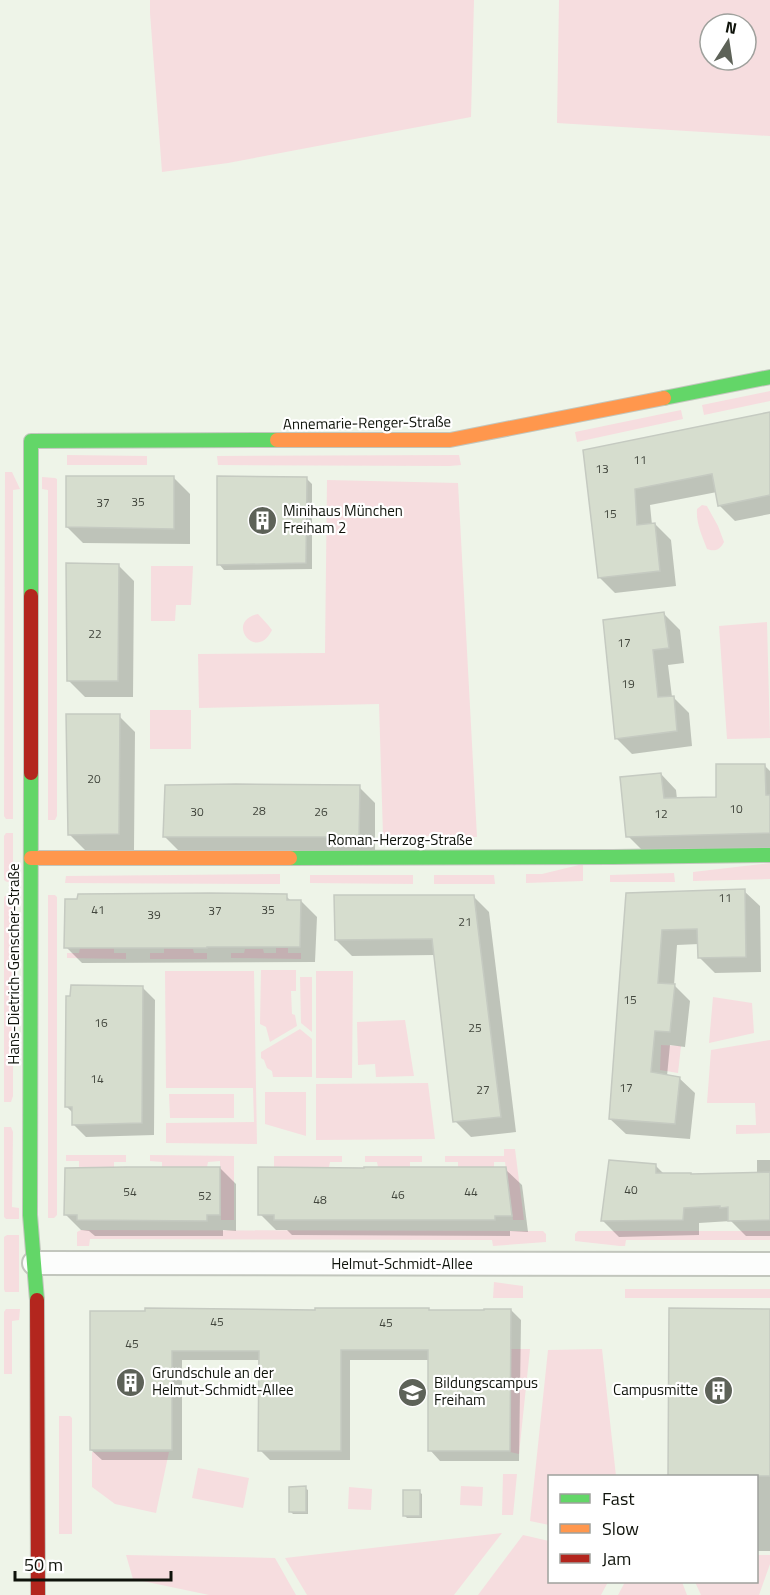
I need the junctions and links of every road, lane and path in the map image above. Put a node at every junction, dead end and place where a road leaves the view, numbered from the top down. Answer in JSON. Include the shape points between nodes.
{"nodes":[{"id":1,"x":770,"y":377,"type":"edge"},
{"id":2,"x":31,"y":441,"type":"joint"},
{"id":3,"x":770,"y":855,"type":"edge"},
{"id":4,"x":31,"y":858,"type":"junction"},
{"id":5,"x":34,"y":1263,"type":"junction"},
{"id":6,"x":770,"y":1264,"type":"edge"},
{"id":7,"x":38,"y":1595,"type":"edge"}],
"edges":[{"from":1,"to":2,"type":"street","name":"Annemarie-Renger-Straße","via":[[450,440]]},
{"from":2,"to":4,"type":"street","name":"Hans-Dietrich-Genscher-Straße"},
{"from":3,"to":4,"type":"street","name":"Roman-Herzog-Straße"},
{"from":4,"to":5,"type":"street","name":"Hans-Dietrich-Genscher-Straße","via":[[30,1215]]},
{"from":5,"to":6,"type":"street","name":"Helmut-Schmidt-Allee"},
{"from":5,"to":7,"type":"street","name":"Hans-Dietrich-Genscher-Straße"}]}
